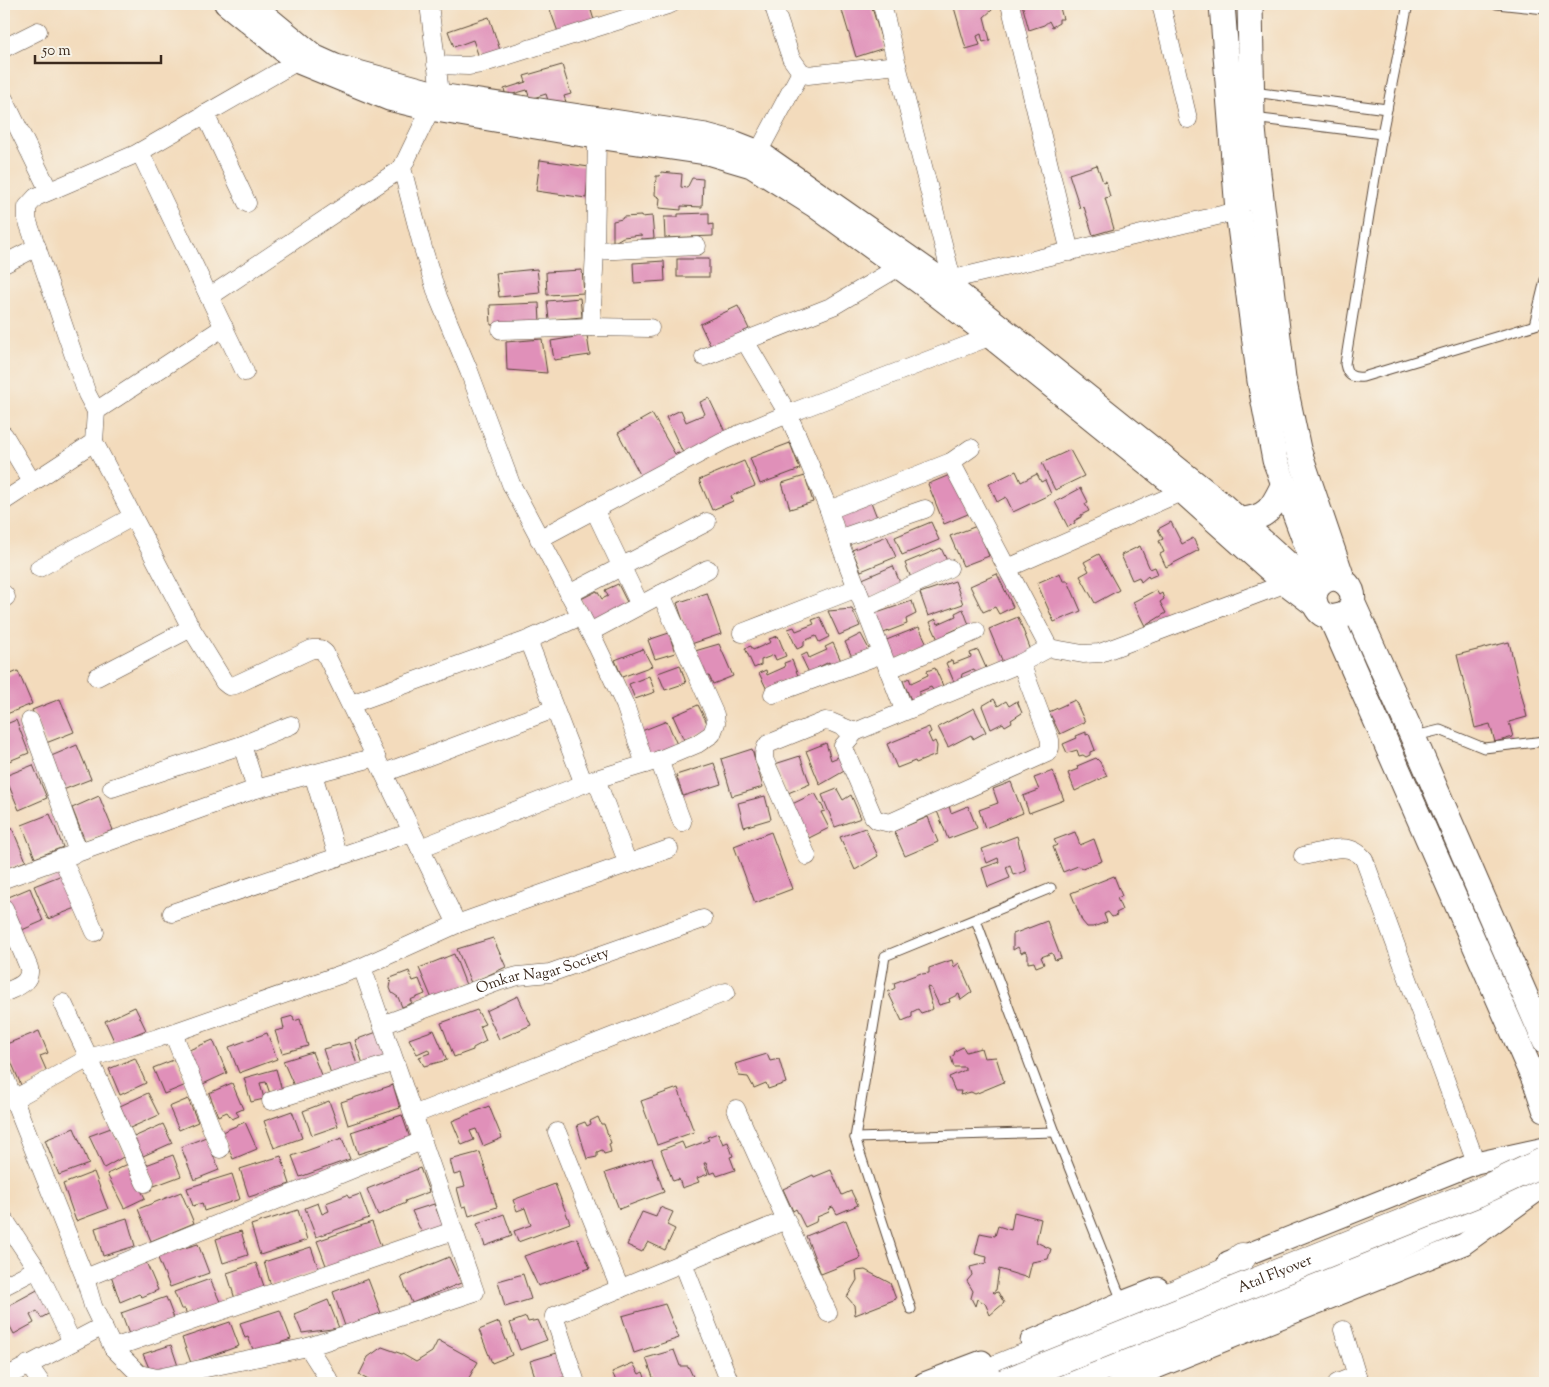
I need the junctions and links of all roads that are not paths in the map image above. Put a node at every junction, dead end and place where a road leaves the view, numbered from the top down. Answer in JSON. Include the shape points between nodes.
{"nodes":[{"id":1,"x":225,"y":4,"type":"edge"},
{"id":2,"x":253,"y":4,"type":"edge"},
{"id":3,"x":429,"y":4,"type":"edge"},
{"id":4,"x":671,"y":4,"type":"edge"},
{"id":5,"x":773,"y":4,"type":"edge"},
{"id":6,"x":882,"y":4,"type":"edge"},
{"id":7,"x":1010,"y":4,"type":"edge"},
{"id":8,"x":1161,"y":4,"type":"edge"},
{"id":9,"x":1222,"y":4,"type":"edge"},
{"id":10,"x":1250,"y":4,"type":"edge"},
{"id":11,"x":1408,"y":4,"type":"edge"},
{"id":12,"x":1497,"y":4,"type":"edge"},
{"id":13,"x":1545,"y":9,"type":"edge"},
{"id":14,"x":38,"y":31,"type":"dead end"},
{"id":15,"x":4,"y":48,"type":"edge"},
{"id":16,"x":303,"y":57,"type":"junction"},
{"id":17,"x":436,"y":65,"type":"junction"},
{"id":18,"x":896,"y":65,"type":"junction"},
{"id":19,"x":801,"y":72,"type":"junction"},
{"id":20,"x":1253,"y":92,"type":"junction"},
{"id":21,"x":4,"y":99,"type":"edge"},
{"id":22,"x":435,"y":102,"type":"junction"},
{"id":23,"x":1387,"y":109,"type":"junction"},
{"id":24,"x":206,"y":114,"type":"junction"},
{"id":25,"x":1252,"y":118,"type":"junction"},
{"id":26,"x":1188,"y":119,"type":"dead end"},
{"id":27,"x":1382,"y":134,"type":"junction"},
{"id":28,"x":597,"y":137,"type":"junction"},
{"id":29,"x":140,"y":152,"type":"junction"},
{"id":30,"x":755,"y":159,"type":"junction"},
{"id":31,"x":402,"y":168,"type":"junction"},
{"id":32,"x":50,"y":191,"type":"junction"},
{"id":33,"x":247,"y":203,"type":"dead end"},
{"id":34,"x":1238,"y":211,"type":"junction"},
{"id":35,"x":697,"y":246,"type":"dead end"},
{"id":36,"x":37,"y":247,"type":"junction"},
{"id":37,"x":595,"y":251,"type":"junction"},
{"id":38,"x":1070,"y":252,"type":"junction"},
{"id":39,"x":4,"y":264,"type":"edge"},
{"id":40,"x":897,"y":268,"type":"junction"},
{"id":41,"x":948,"y":280,"type":"junction"},
{"id":42,"x":1545,"y":280,"type":"edge"},
{"id":43,"x":209,"y":296,"type":"junction"},
{"id":44,"x":976,"y":317,"type":"junction"},
{"id":45,"x":1545,"y":322,"type":"edge"},
{"id":46,"x":1534,"y":325,"type":"junction"},
{"id":47,"x":224,"y":327,"type":"junction"},
{"id":48,"x":591,"y":327,"type":"junction"},
{"id":49,"x":650,"y":328,"type":"dead end"},
{"id":50,"x":501,"y":330,"type":"dead end"},
{"id":51,"x":989,"y":337,"type":"junction"},
{"id":52,"x":745,"y":341,"type":"junction"},
{"id":53,"x":704,"y":357,"type":"dead end"},
{"id":54,"x":245,"y":372,"type":"dead end"},
{"id":55,"x":96,"y":411,"type":"junction"},
{"id":56,"x":788,"y":414,"type":"junction"},
{"id":57,"x":4,"y":435,"type":"edge"},
{"id":58,"x":94,"y":442,"type":"junction"},
{"id":59,"x":971,"y":448,"type":"dead end"},
{"id":60,"x":952,"y":462,"type":"junction"},
{"id":61,"x":32,"y":482,"type":"junction"},
{"id":62,"x":1284,"y":484,"type":"junction"},
{"id":63,"x":1181,"y":492,"type":"junction"},
{"id":64,"x":4,"y":501,"type":"edge"},
{"id":65,"x":594,"y":509,"type":"junction"},
{"id":66,"x":925,"y":509,"type":"dead end"},
{"id":67,"x":829,"y":510,"type":"junction"},
{"id":68,"x":132,"y":517,"type":"junction"},
{"id":69,"x":1242,"y":520,"type":"junction"},
{"id":70,"x":707,"y":522,"type":"dead end"},
{"id":71,"x":539,"y":539,"type":"junction"},
{"id":72,"x":838,"y":539,"type":"junction"},
{"id":73,"x":39,"y":568,"type":"dead end"},
{"id":74,"x":622,"y":568,"type":"junction"},
{"id":75,"x":708,"y":568,"type":"dead end"},
{"id":76,"x":949,"y":568,"type":"dead end"},
{"id":77,"x":1008,"y":568,"type":"junction"},
{"id":78,"x":857,"y":588,"type":"junction"},
{"id":79,"x":1317,"y":591,"type":"junction"},
{"id":80,"x":569,"y":594,"type":"junction"},
{"id":81,"x":661,"y":594,"type":"junction"},
{"id":82,"x":640,"y":605,"type":"junction"},
{"id":83,"x":864,"y":608,"type":"junction"},
{"id":84,"x":581,"y":616,"type":"junction"},
{"id":85,"x":191,"y":628,"type":"junction"},
{"id":86,"x":976,"y":631,"type":"dead end"},
{"id":87,"x":590,"y":632,"type":"junction"},
{"id":88,"x":742,"y":633,"type":"dead end"},
{"id":89,"x":528,"y":640,"type":"junction"},
{"id":90,"x":1050,"y":648,"type":"junction"},
{"id":91,"x":885,"y":662,"type":"junction"},
{"id":92,"x":1021,"y":663,"type":"junction"},
{"id":93,"x":97,"y":677,"type":"dead end"},
{"id":94,"x":773,"y":694,"type":"dead end"},
{"id":95,"x":351,"y":704,"type":"junction"},
{"id":96,"x":554,"y":709,"type":"junction"},
{"id":97,"x":904,"y":710,"type":"junction"},
{"id":98,"x":30,"y":721,"type":"dead end"},
{"id":99,"x":291,"y":725,"type":"dead end"},
{"id":100,"x":855,"y":732,"type":"junction"},
{"id":101,"x":1413,"y":737,"type":"junction"},
{"id":102,"x":1545,"y":741,"type":"edge"},
{"id":103,"x":242,"y":745,"type":"junction"},
{"id":104,"x":652,"y":762,"type":"junction"},
{"id":105,"x":380,"y":765,"type":"junction"},
{"id":106,"x":313,"y":774,"type":"junction"},
{"id":107,"x":590,"y":781,"type":"junction"},
{"id":108,"x":112,"y":788,"type":"dead end"},
{"id":109,"x":256,"y":789,"type":"junction"},
{"id":110,"x":682,"y":822,"type":"dead end"},
{"id":111,"x":412,"y":832,"type":"junction"},
{"id":112,"x":420,"y":848,"type":"junction"},
{"id":113,"x":669,"y":849,"type":"dead end"},
{"id":114,"x":70,"y":855,"type":"junction"},
{"id":115,"x":807,"y":856,"type":"dead end"},
{"id":116,"x":1303,"y":856,"type":"dead end"},
{"id":117,"x":338,"y":857,"type":"junction"},
{"id":118,"x":628,"y":864,"type":"junction"},
{"id":119,"x":4,"y":879,"type":"edge"},
{"id":120,"x":1051,"y":888,"type":"dead end"},
{"id":121,"x":4,"y":908,"type":"edge"},
{"id":122,"x":172,"y":914,"type":"dead end"},
{"id":123,"x":703,"y":919,"type":"dead end"},
{"id":124,"x":976,"y":920,"type":"junction"},
{"id":125,"x":456,"y":924,"type":"junction"},
{"id":126,"x":95,"y":932,"type":"dead end"},
{"id":127,"x":362,"y":967,"type":"junction"},
{"id":128,"x":726,"y":992,"type":"dead end"},
{"id":129,"x":4,"y":993,"type":"edge"},
{"id":130,"x":63,"y":1003,"type":"dead end"},
{"id":131,"x":382,"y":1025,"type":"junction"},
{"id":132,"x":173,"y":1033,"type":"junction"},
{"id":133,"x":1545,"y":1040,"type":"edge"},
{"id":134,"x":89,"y":1058,"type":"junction"},
{"id":135,"x":395,"y":1062,"type":"junction"},
{"id":136,"x":4,"y":1075,"type":"edge"},
{"id":137,"x":14,"y":1099,"type":"junction"},
{"id":138,"x":271,"y":1101,"type":"dead end"},
{"id":139,"x":736,"y":1109,"type":"dead end"},
{"id":140,"x":1545,"y":1109,"type":"edge"},
{"id":141,"x":413,"y":1115,"type":"junction"},
{"id":142,"x":557,"y":1132,"type":"dead end"},
{"id":143,"x":1055,"y":1132,"type":"junction"},
{"id":144,"x":855,"y":1138,"type":"junction"},
{"id":145,"x":422,"y":1141,"type":"junction"},
{"id":146,"x":1545,"y":1148,"type":"edge"},
{"id":147,"x":220,"y":1149,"type":"dead end"},
{"id":148,"x":1545,"y":1163,"type":"edge"},
{"id":149,"x":1476,"y":1164,"type":"junction"},
{"id":150,"x":1545,"y":1181,"type":"edge"},
{"id":151,"x":144,"y":1182,"type":"dead end"},
{"id":152,"x":1545,"y":1186,"type":"edge"},
{"id":153,"x":4,"y":1218,"type":"edge"},
{"id":154,"x":786,"y":1220,"type":"junction"},
{"id":155,"x":453,"y":1231,"type":"junction"},
{"id":156,"x":683,"y":1263,"type":"junction"},
{"id":157,"x":1234,"y":1265,"type":"junction"},
{"id":158,"x":37,"y":1269,"type":"junction"},
{"id":159,"x":85,"y":1278,"type":"junction"},
{"id":160,"x":4,"y":1286,"type":"edge"},
{"id":161,"x":620,"y":1289,"type":"junction"},
{"id":162,"x":1122,"y":1302,"type":"junction"},
{"id":163,"x":911,"y":1309,"type":"dead end"},
{"id":164,"x":828,"y":1313,"type":"dead end"},
{"id":165,"x":103,"y":1326,"type":"junction"},
{"id":166,"x":1343,"y":1330,"type":"dead end"},
{"id":167,"x":72,"y":1342,"type":"junction"},
{"id":168,"x":113,"y":1348,"type":"junction"},
{"id":169,"x":308,"y":1348,"type":"junction"},
{"id":170,"x":28,"y":1364,"type":"junction"},
{"id":171,"x":4,"y":1378,"type":"edge"},
{"id":172,"x":1358,"y":1379,"type":"edge"},
{"id":173,"x":41,"y":1383,"type":"edge"},
{"id":174,"x":331,"y":1383,"type":"edge"},
{"id":175,"x":576,"y":1383,"type":"edge"},
{"id":176,"x":730,"y":1383,"type":"edge"},
{"id":177,"x":924,"y":1383,"type":"edge"},
{"id":178,"x":962,"y":1383,"type":"edge"},
{"id":179,"x":1004,"y":1383,"type":"edge"},
{"id":180,"x":1063,"y":1383,"type":"edge"},
{"id":181,"x":1119,"y":1383,"type":"edge"},
{"id":182,"x":1337,"y":1383,"type":"edge"}],
"edges":[{"from":1,"to":16,"type":"street"},
{"from":2,"to":16,"type":"street"},
{"from":3,"to":17,"type":"street"},
{"from":4,"to":17,"type":"street","via":[[481,64]]},
{"from":5,"to":19,"type":"street","via":[[791,58]]},
{"from":6,"to":18,"type":"street"},
{"from":7,"to":38,"type":"street"},
{"from":8,"to":26,"type":"street"},
{"from":9,"to":34,"type":"main road"},
{"from":10,"to":20,"type":"main road"},
{"from":11,"to":23,"type":"lane"},
{"from":12,"to":13,"type":"lane"},
{"from":14,"to":15,"type":"street"},
{"from":16,"to":22,"type":"street","via":[[389,100]]},
{"from":16,"to":24,"type":"street"},
{"from":17,"to":22,"type":"street"},
{"from":18,"to":19,"type":"street","via":[[808,75]]},
{"from":18,"to":41,"type":"street"},
{"from":19,"to":30,"type":"street"},
{"from":20,"to":23,"type":"lane"},
{"from":20,"to":25,"type":"main road"},
{"from":21,"to":32,"type":"street"},
{"from":22,"to":28,"type":"street"},
{"from":22,"to":30,"type":"street","via":[[706,134],[736,142]]},
{"from":22,"to":31,"type":"street"},
{"from":23,"to":27,"type":"lane"},
{"from":24,"to":29,"type":"street"},
{"from":24,"to":33,"type":"street"},
{"from":25,"to":27,"type":"lane"},
{"from":25,"to":79,"type":"main road","via":[[1283,378],[1298,449]]},
{"from":27,"to":46,"type":"lane","via":[[1345,364],[1348,375],[1363,377]]},
{"from":28,"to":30,"type":"street"},
{"from":28,"to":37,"type":"street"},
{"from":29,"to":32,"type":"street"},
{"from":29,"to":43,"type":"street"},
{"from":30,"to":40,"type":"street"},
{"from":30,"to":41,"type":"street"},
{"from":31,"to":43,"type":"street"},
{"from":31,"to":71,"type":"street","via":[[438,297],[511,484]]},
{"from":32,"to":36,"type":"street","via":[[36,196],[27,206]]},
{"from":34,"to":38,"type":"street"},
{"from":34,"to":62,"type":"main road","via":[[1260,381],[1275,460]]},
{"from":35,"to":37,"type":"street"},
{"from":36,"to":39,"type":"street"},
{"from":36,"to":55,"type":"street","via":[[87,394]]},
{"from":37,"to":48,"type":"street"},
{"from":38,"to":41,"type":"street"},
{"from":40,"to":44,"type":"street"},
{"from":40,"to":52,"type":"street","via":[[833,306]]},
{"from":41,"to":44,"type":"street"},
{"from":42,"to":46,"type":"lane"},
{"from":43,"to":47,"type":"street"},
{"from":44,"to":51,"type":"street"},
{"from":44,"to":69,"type":"street"},
{"from":45,"to":46,"type":"lane"},
{"from":47,"to":54,"type":"street"},
{"from":47,"to":55,"type":"street"},
{"from":48,"to":49,"type":"street"},
{"from":48,"to":50,"type":"street"},
{"from":51,"to":56,"type":"street"},
{"from":51,"to":63,"type":"street"},
{"from":52,"to":53,"type":"street"},
{"from":52,"to":56,"type":"street"},
{"from":55,"to":58,"type":"street"},
{"from":56,"to":65,"type":"street","via":[[723,442]]},
{"from":56,"to":67,"type":"street"},
{"from":57,"to":61,"type":"street"},
{"from":58,"to":61,"type":"street"},
{"from":58,"to":68,"type":"street"},
{"from":59,"to":60,"type":"street"},
{"from":60,"to":67,"type":"street"},
{"from":60,"to":77,"type":"street"},
{"from":61,"to":64,"type":"street"},
{"from":62,"to":69,"type":"main road","via":[[1269,511]]},
{"from":62,"to":79,"type":"main road"},
{"from":63,"to":77,"type":"street"},
{"from":63,"to":79,"type":"street"},
{"from":65,"to":71,"type":"street"},
{"from":65,"to":74,"type":"street"},
{"from":66,"to":72,"type":"street"},
{"from":67,"to":72,"type":"street"},
{"from":68,"to":73,"type":"street"},
{"from":68,"to":85,"type":"street"},
{"from":69,"to":79,"type":"street"},
{"from":70,"to":74,"type":"street"},
{"from":71,"to":80,"type":"street"},
{"from":72,"to":78,"type":"street"},
{"from":74,"to":80,"type":"street"},
{"from":74,"to":82,"type":"street"},
{"from":75,"to":81,"type":"street"},
{"from":76,"to":83,"type":"street"},
{"from":77,"to":90,"type":"street"},
{"from":78,"to":83,"type":"street"},
{"from":78,"to":88,"type":"street"},
{"from":79,"to":90,"type":"street","via":[[1100,653],[1082,654]]},
{"from":79,"to":101,"type":"main road","via":[[1352,590],[1353,604]]},
{"from":79,"to":140,"type":"main road"},
{"from":80,"to":84,"type":"street"},
{"from":81,"to":82,"type":"street"},
{"from":81,"to":104,"type":"street","via":[[716,723],[712,734],[697,744]]},
{"from":82,"to":87,"type":"street"},
{"from":83,"to":91,"type":"street"},
{"from":84,"to":87,"type":"street"},
{"from":84,"to":89,"type":"street"},
{"from":85,"to":93,"type":"street"},
{"from":85,"to":95,"type":"street","via":[[229,686],[312,649],[320,649]]},
{"from":86,"to":91,"type":"street"},
{"from":87,"to":104,"type":"street"},
{"from":89,"to":95,"type":"street"},
{"from":89,"to":96,"type":"street"},
{"from":90,"to":92,"type":"street"},
{"from":91,"to":94,"type":"street"},
{"from":91,"to":97,"type":"street"},
{"from":92,"to":97,"type":"street"},
{"from":92,"to":100,"type":"street","via":[[1050,740],[1047,753],[890,823],[873,816],[842,746]]},
{"from":95,"to":105,"type":"street"},
{"from":96,"to":105,"type":"street"},
{"from":96,"to":107,"type":"street"},
{"from":97,"to":100,"type":"street"},
{"from":98,"to":114,"type":"street"},
{"from":99,"to":103,"type":"street"},
{"from":100,"to":115,"type":"street","via":[[825,721],[765,747],[764,759]]},
{"from":101,"to":102,"type":"lane","via":[[1440,730],[1484,748]]},
{"from":101,"to":133,"type":"main road"},
{"from":103,"to":108,"type":"street"},
{"from":103,"to":109,"type":"street"},
{"from":104,"to":107,"type":"street"},
{"from":104,"to":110,"type":"street"},
{"from":105,"to":106,"type":"street"},
{"from":105,"to":111,"type":"street"},
{"from":106,"to":109,"type":"street"},
{"from":106,"to":117,"type":"street"},
{"from":107,"to":112,"type":"street"},
{"from":107,"to":118,"type":"street"},
{"from":109,"to":114,"type":"street"},
{"from":111,"to":112,"type":"street"},
{"from":111,"to":117,"type":"street"},
{"from":112,"to":125,"type":"street"},
{"from":113,"to":118,"type":"street"},
{"from":114,"to":119,"type":"street"},
{"from":114,"to":126,"type":"street"},
{"from":116,"to":149,"type":"street","via":[[1351,848],[1364,859]]},
{"from":117,"to":122,"type":"street"},
{"from":118,"to":125,"type":"street"},
{"from":120,"to":124,"type":"lane"},
{"from":121,"to":129,"type":"street","via":[[30,974],[27,981]]},
{"from":123,"to":131,"type":"street","name":"Omkar Nagar Society","via":[[550,973],[500,981]]},
{"from":124,"to":143,"type":"lane"},
{"from":124,"to":144,"type":"lane","via":[[884,956]]},
{"from":125,"to":127,"type":"street"},
{"from":127,"to":131,"type":"street"},
{"from":127,"to":132,"type":"street"},
{"from":128,"to":141,"type":"street"},
{"from":130,"to":134,"type":"street"},
{"from":131,"to":135,"type":"street"},
{"from":132,"to":134,"type":"street"},
{"from":132,"to":147,"type":"street"},
{"from":134,"to":137,"type":"street"},
{"from":134,"to":151,"type":"street"},
{"from":135,"to":138,"type":"street"},
{"from":135,"to":141,"type":"street"},
{"from":136,"to":137,"type":"street"},
{"from":137,"to":159,"type":"street"},
{"from":139,"to":154,"type":"street"},
{"from":141,"to":145,"type":"street"},
{"from":142,"to":161,"type":"street"},
{"from":143,"to":144,"type":"lane"},
{"from":143,"to":162,"type":"lane"},
{"from":144,"to":163,"type":"lane"},
{"from":145,"to":155,"type":"street"},
{"from":145,"to":159,"type":"street"},
{"from":146,"to":148,"type":"main road"},
{"from":146,"to":149,"type":"street"},
{"from":148,"to":179,"type":"main road","name":"Atal Flyover","bridge":true},
{"from":149,"to":157,"type":"street"},
{"from":150,"to":180,"type":"main road","name":"Atal Flyover","via":[[1254,1307]]},
{"from":152,"to":181,"type":"street","via":[[1464,1244]]},
{"from":153,"to":158,"type":"street"},
{"from":154,"to":156,"type":"street"},
{"from":154,"to":164,"type":"street"},
{"from":155,"to":168,"type":"street"},
{"from":155,"to":169,"type":"street","via":[[475,1292]]},
{"from":156,"to":161,"type":"street"},
{"from":156,"to":176,"type":"street"},
{"from":157,"to":162,"type":"street"},
{"from":157,"to":178,"type":"main road","via":[[1088,1332]]},
{"from":158,"to":160,"type":"street"},
{"from":158,"to":167,"type":"street"},
{"from":159,"to":165,"type":"street"},
{"from":161,"to":175,"type":"street","via":[[554,1316]]},
{"from":162,"to":177,"type":"street"},
{"from":165,"to":167,"type":"street"},
{"from":165,"to":168,"type":"street"},
{"from":166,"to":172,"type":"street"},
{"from":167,"to":170,"type":"street"},
{"from":168,"to":169,"type":"street","via":[[139,1374],[157,1378]]},
{"from":169,"to":174,"type":"street"},
{"from":170,"to":171,"type":"street"},
{"from":170,"to":173,"type":"street"},
{"from":172,"to":182,"type":"street"}]}
